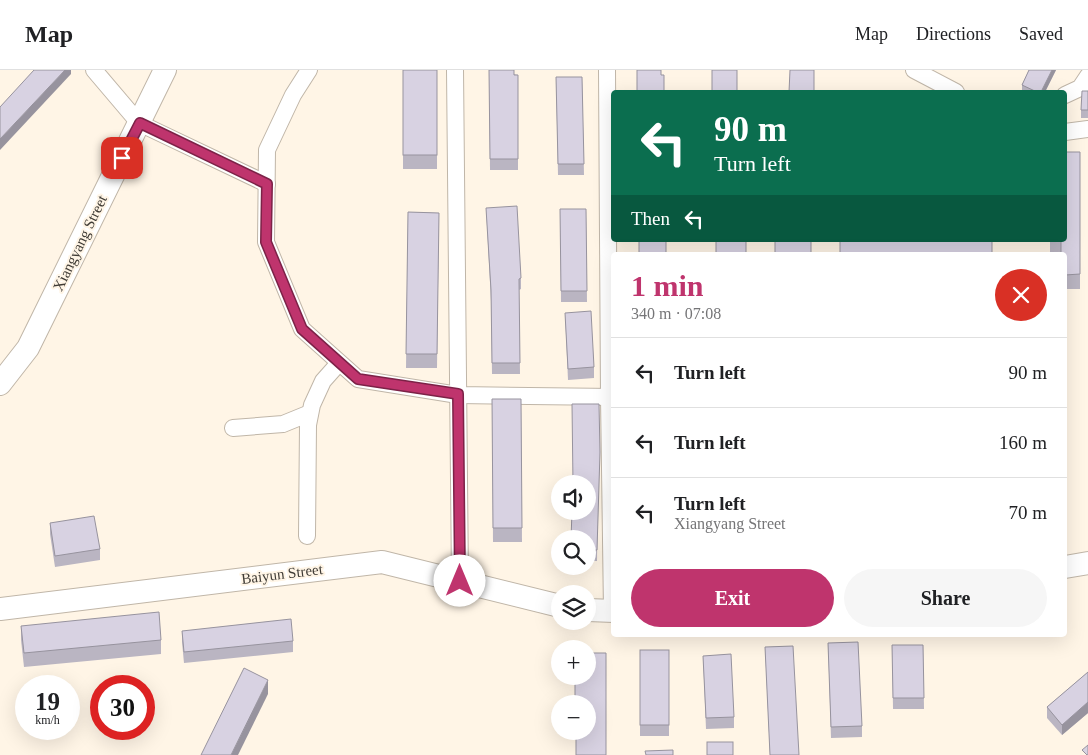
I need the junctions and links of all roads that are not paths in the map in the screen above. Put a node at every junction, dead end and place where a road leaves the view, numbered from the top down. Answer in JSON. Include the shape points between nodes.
{"nodes":[{"id":1,"x":94,"y":70,"type":"edge"},
{"id":2,"x":165,"y":70,"type":"edge"},
{"id":3,"x":309,"y":70,"type":"edge"},
{"id":4,"x":455,"y":70,"type":"edge"},
{"id":5,"x":607,"y":70,"type":"edge"},
{"id":6,"x":914,"y":70,"type":"edge"},
{"id":7,"x":1088,"y":76,"type":"edge"},
{"id":8,"x":952,"y":90,"type":"edge"},
{"id":9,"x":1067,"y":94,"type":"edge"},
{"id":10,"x":140,"y":123,"type":"junction"},
{"id":11,"x":1088,"y":128,"type":"edge"},
{"id":12,"x":1067,"y":132,"type":"edge"},
{"id":13,"x":267,"y":184,"type":"junction"},
{"id":14,"x":611,"y":201,"type":"edge"},
{"id":15,"x":339,"y":362,"type":"junction"},
{"id":16,"x":0,"y":384,"type":"edge"},
{"id":17,"x":458,"y":394,"type":"junction"},
{"id":18,"x":611,"y":397,"type":"edge"},
{"id":19,"x":310,"y":414,"type":"junction"},
{"id":20,"x":233,"y":428,"type":"dead end"},
{"id":21,"x":307,"y":536,"type":"dead end"},
{"id":22,"x":1088,"y":563,"type":"edge"},
{"id":23,"x":1067,"y":567,"type":"edge"},
{"id":24,"x":460,"y":581,"type":"junction"},
{"id":25,"x":551,"y":604,"type":"edge"},
{"id":26,"x":0,"y":609,"type":"edge"},
{"id":27,"x":596,"y":610,"type":"edge"},
{"id":28,"x":611,"y":611,"type":"edge"}],
"edges":[{"from":1,"to":10,"type":"street"},
{"from":2,"to":10,"type":"main road","name":"Xiangyang Street"},
{"from":3,"to":13,"type":"street","via":[[293,95],[267,150]]},
{"from":4,"to":17,"type":"street"},
{"from":5,"to":14,"type":"street"},
{"from":6,"to":8,"type":"street"},
{"from":7,"to":9,"type":"street","via":[[1080,88]]},
{"from":10,"to":13,"type":"street"},
{"from":10,"to":16,"type":"main road","name":"Xiangyang Street","via":[[28,348]]},
{"from":11,"to":12,"type":"street"},
{"from":13,"to":15,"type":"street","via":[[266,242],[302,329]]},
{"from":14,"to":18,"type":"street"},
{"from":15,"to":17,"type":"street","via":[[358,379]]},
{"from":15,"to":19,"type":"street","via":[[324,381]]},
{"from":17,"to":18,"type":"street"},
{"from":17,"to":24,"type":"street"},
{"from":19,"to":20,"type":"street","via":[[283,424]]},
{"from":19,"to":21,"type":"street"},
{"from":22,"to":23,"type":"main road"},
{"from":24,"to":25,"type":"main road","name":"Baiyun Street"},
{"from":24,"to":26,"type":"main road","name":"Baiyun Street","via":[[382,562]]},
{"from":27,"to":28,"type":"main road"}]}
